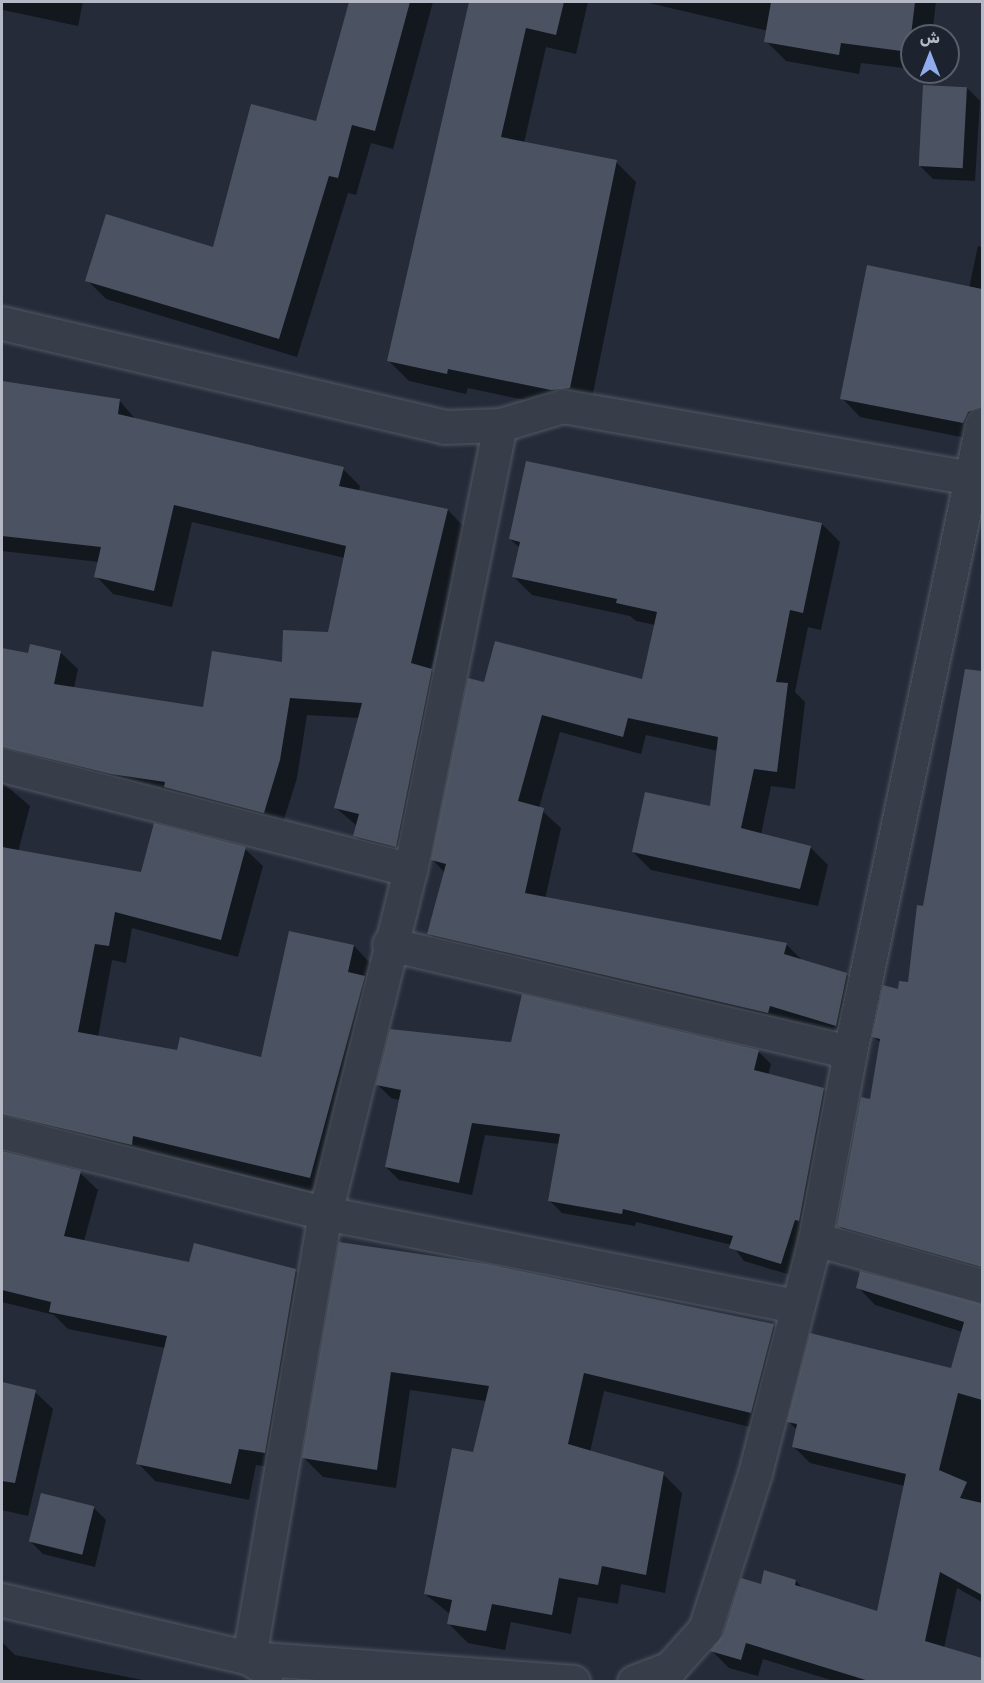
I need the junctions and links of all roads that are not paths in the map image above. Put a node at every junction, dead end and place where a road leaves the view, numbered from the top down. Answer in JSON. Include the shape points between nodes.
{"nodes":[{"id":1,"x":2,"y":323,"type":"edge"},
{"id":2,"x":500,"y":425,"type":"junction"},
{"id":3,"x":982,"y":425,"type":"edge"},
{"id":4,"x":976,"y":478,"type":"edge"},
{"id":5,"x":2,"y":765,"type":"edge"},
{"id":6,"x":410,"y":870,"type":"junction"},
{"id":7,"x":389,"y":944,"type":"junction"},
{"id":8,"x":850,"y":1052,"type":"junction"},
{"id":9,"x":2,"y":1132,"type":"edge"},
{"id":10,"x":325,"y":1213,"type":"junction"},
{"id":11,"x":815,"y":1239,"type":"junction"},
{"id":12,"x":982,"y":1286,"type":"edge"},
{"id":13,"x":795,"y":1306,"type":"junction"},
{"id":14,"x":2,"y":1600,"type":"edge"},
{"id":15,"x":249,"y":1658,"type":"junction"},
{"id":16,"x":287,"y":1682,"type":"edge"},
{"id":17,"x":573,"y":1682,"type":"edge"},
{"id":18,"x":634,"y":1682,"type":"edge"}],
"edges":[{"from":1,"to":2,"type":"street","via":[[444,427]]},
{"from":2,"to":4,"type":"street","via":[[563,406]]},
{"from":2,"to":6,"type":"street"},
{"from":3,"to":4,"type":"street"},
{"from":4,"to":8,"type":"street"},
{"from":5,"to":6,"type":"street"},
{"from":6,"to":7,"type":"street"},
{"from":7,"to":8,"type":"street"},
{"from":7,"to":10,"type":"street"},
{"from":8,"to":11,"type":"street"},
{"from":9,"to":10,"type":"street"},
{"from":10,"to":13,"type":"street"},
{"from":10,"to":15,"type":"street"},
{"from":11,"to":12,"type":"street"},
{"from":11,"to":13,"type":"street"},
{"from":13,"to":18,"type":"street","via":[[755,1473],[705,1629],[670,1668]]},
{"from":14,"to":15,"type":"street"},
{"from":15,"to":16,"type":"street"},
{"from":15,"to":17,"type":"street"}]}
